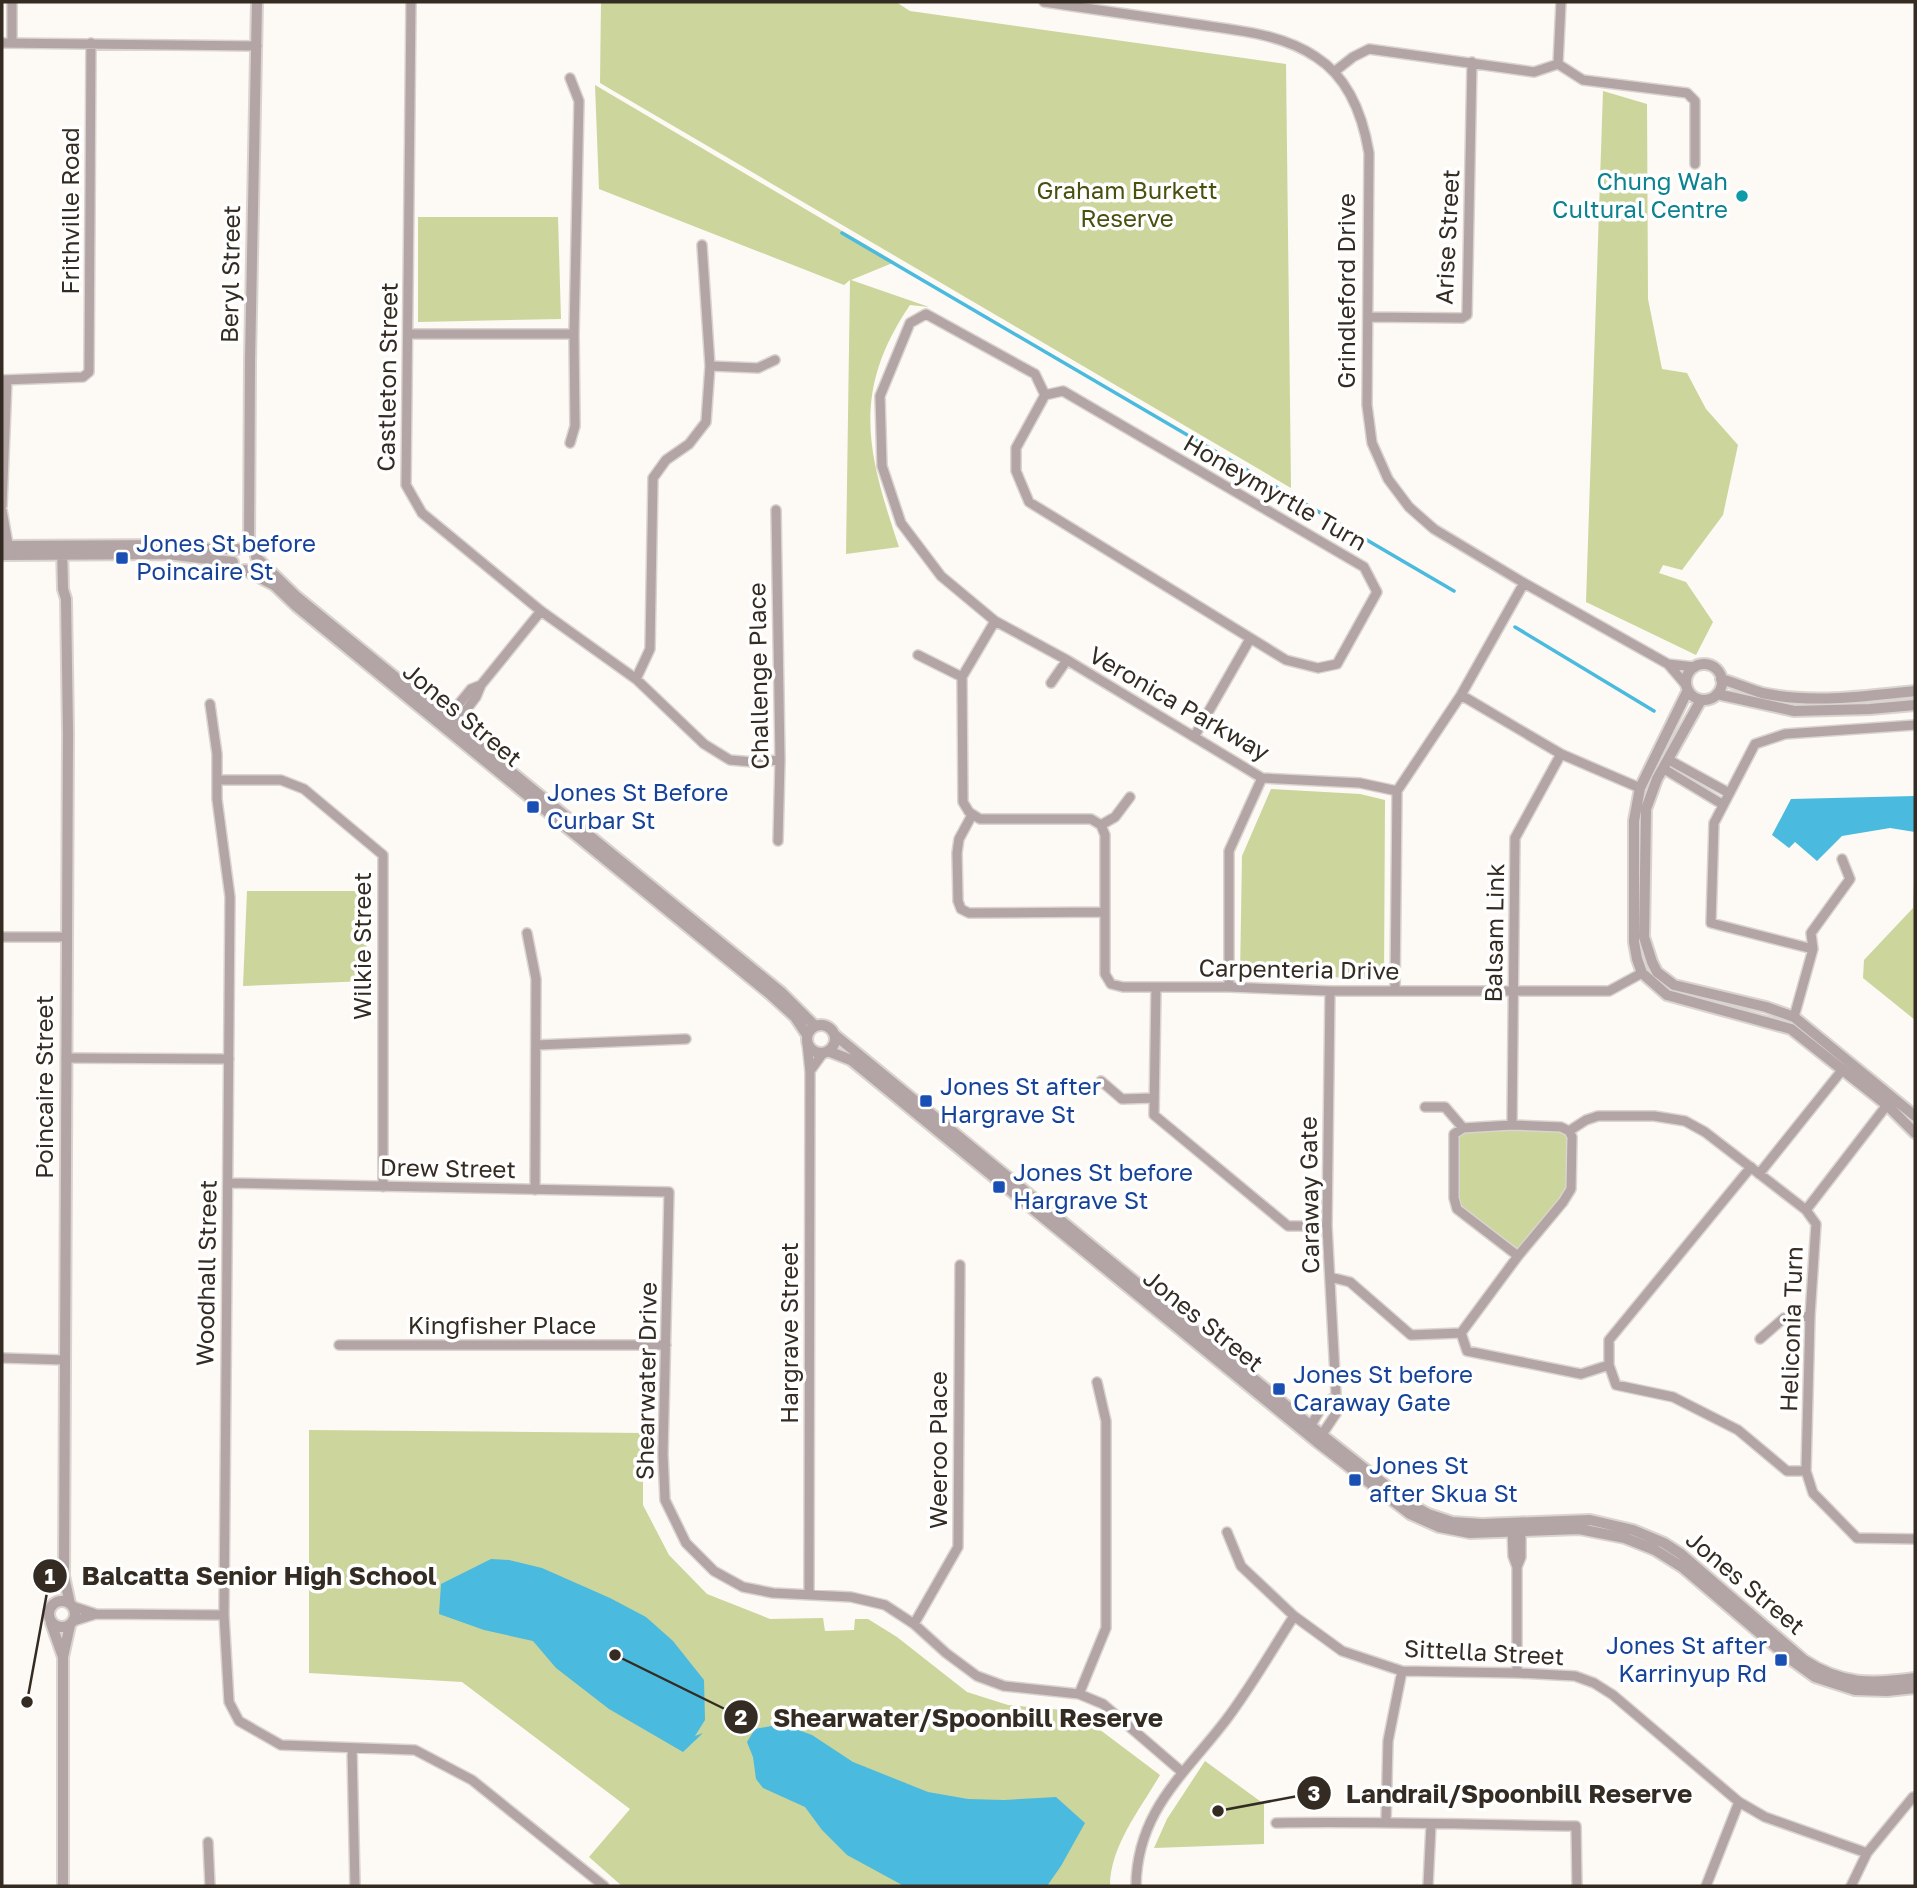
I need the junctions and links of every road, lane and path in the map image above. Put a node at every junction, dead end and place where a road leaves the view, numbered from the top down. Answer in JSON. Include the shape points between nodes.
{"nodes":[{"id":1,"x":12,"y":2,"type":"edge"},
{"id":2,"x":257,"y":2,"type":"edge"},
{"id":3,"x":411,"y":2,"type":"edge"},
{"id":4,"x":1044,"y":2,"type":"edge"},
{"id":5,"x":1561,"y":2,"type":"edge"},
{"id":6,"x":7,"y":43,"type":"edge"},
{"id":7,"x":91,"y":43,"type":"junction"},
{"id":8,"x":257,"y":46,"type":"junction"},
{"id":9,"x":1472,"y":62,"type":"junction"},
{"id":10,"x":1558,"y":64,"type":"junction"},
{"id":11,"x":1334,"y":72,"type":"junction"},
{"id":12,"x":570,"y":78,"type":"dead end"},
{"id":13,"x":1695,"y":164,"type":"dead end"},
{"id":14,"x":702,"y":245,"type":"dead end"},
{"id":15,"x":1368,"y":317,"type":"junction"},
{"id":16,"x":408,"y":334,"type":"junction"},
{"id":17,"x":574,"y":334,"type":"junction"},
{"id":18,"x":775,"y":360,"type":"dead end"},
{"id":19,"x":710,"y":366,"type":"junction"},
{"id":20,"x":4,"y":380,"type":"edge"},
{"id":21,"x":1045,"y":395,"type":"junction"},
{"id":22,"x":570,"y":443,"type":"dead end"},
{"id":23,"x":2,"y":508,"type":"edge"},
{"id":24,"x":776,"y":510,"type":"dead end"},
{"id":25,"x":237,"y":549,"type":"junction"},
{"id":26,"x":5,"y":551,"type":"edge"},
{"id":27,"x":66,"y":551,"type":"junction"},
{"id":28,"x":253,"y":552,"type":"junction"},
{"id":29,"x":233,"y":562,"type":"junction"},
{"id":30,"x":245,"y":570,"type":"junction"},
{"id":31,"x":1524,"y":583,"type":"junction"},
{"id":32,"x":541,"y":611,"type":"junction"},
{"id":33,"x":995,"y":621,"type":"junction"},
{"id":34,"x":1250,"y":639,"type":"junction"},
{"id":35,"x":918,"y":655,"type":"dead end"},
{"id":36,"x":1067,"y":660,"type":"junction"},
{"id":37,"x":1668,"y":664,"type":"junction"},
{"id":38,"x":1695,"y":667,"type":"junction"},
{"id":39,"x":962,"y":677,"type":"junction"},
{"id":40,"x":636,"y":679,"type":"junction"},
{"id":41,"x":1721,"y":679,"type":"junction"},
{"id":42,"x":1051,"y":684,"type":"dead end"},
{"id":43,"x":1687,"y":688,"type":"junction"},
{"id":44,"x":1915,"y":691,"type":"edge"},
{"id":45,"x":1461,"y":695,"type":"junction"},
{"id":46,"x":1717,"y":695,"type":"junction"},
{"id":47,"x":1701,"y":700,"type":"junction"},
{"id":48,"x":210,"y":704,"type":"dead end"},
{"id":49,"x":1915,"y":705,"type":"edge"},
{"id":50,"x":448,"y":725,"type":"junction"},
{"id":51,"x":1915,"y":725,"type":"edge"},
{"id":52,"x":1194,"y":737,"type":"junction"},
{"id":53,"x":1561,"y":754,"type":"junction"},
{"id":54,"x":780,"y":760,"type":"junction"},
{"id":55,"x":1667,"y":764,"type":"junction"},
{"id":56,"x":1262,"y":778,"type":"junction"},
{"id":57,"x":217,"y":780,"type":"junction"},
{"id":58,"x":1640,"y":788,"type":"junction"},
{"id":59,"x":1397,"y":791,"type":"junction"},
{"id":60,"x":1729,"y":793,"type":"junction"},
{"id":61,"x":1130,"y":797,"type":"dead end"},
{"id":62,"x":1722,"y":804,"type":"junction"},
{"id":63,"x":972,"y":815,"type":"junction"},
{"id":64,"x":1101,"y":825,"type":"junction"},
{"id":65,"x":778,"y":841,"type":"dead end"},
{"id":66,"x":1842,"y":859,"type":"dead end"},
{"id":67,"x":1104,"y":912,"type":"junction"},
{"id":68,"x":527,"y":933,"type":"dead end"},
{"id":69,"x":2,"y":937,"type":"edge"},
{"id":70,"x":67,"y":937,"type":"junction"},
{"id":71,"x":1813,"y":949,"type":"junction"},
{"id":72,"x":1642,"y":973,"type":"junction"},
{"id":73,"x":1156,"y":987,"type":"junction"},
{"id":74,"x":1229,"y":987,"type":"junction"},
{"id":75,"x":1513,"y":990,"type":"junction"},
{"id":76,"x":1330,"y":991,"type":"junction"},
{"id":77,"x":1395,"y":991,"type":"junction"},
{"id":78,"x":1794,"y":1017,"type":"junction"},
{"id":79,"x":815,"y":1026,"type":"junction"},
{"id":80,"x":835,"y":1035,"type":"junction"},
{"id":81,"x":686,"y":1039,"type":"dead end"},
{"id":82,"x":807,"y":1039,"type":"junction"},
{"id":83,"x":536,"y":1045,"type":"junction"},
{"id":84,"x":825,"y":1052,"type":"junction"},
{"id":85,"x":66,"y":1058,"type":"junction"},
{"id":86,"x":229,"y":1059,"type":"junction"},
{"id":87,"x":1843,"y":1069,"type":"junction"},
{"id":88,"x":810,"y":1072,"type":"junction"},
{"id":89,"x":1101,"y":1081,"type":"dead end"},
{"id":90,"x":1154,"y":1098,"type":"junction"},
{"id":91,"x":1887,"y":1105,"type":"junction"},
{"id":92,"x":1425,"y":1107,"type":"dead end"},
{"id":93,"x":1915,"y":1116,"type":"edge"},
{"id":94,"x":1512,"y":1125,"type":"junction"},
{"id":95,"x":1463,"y":1128,"type":"junction"},
{"id":96,"x":1569,"y":1131,"type":"junction"},
{"id":97,"x":1915,"y":1133,"type":"edge"},
{"id":98,"x":1751,"y":1167,"type":"junction"},
{"id":99,"x":1759,"y":1174,"type":"junction"},
{"id":100,"x":228,"y":1183,"type":"junction"},
{"id":101,"x":383,"y":1187,"type":"junction"},
{"id":102,"x":535,"y":1190,"type":"junction"},
{"id":103,"x":668,"y":1192,"type":"joint"},
{"id":104,"x":1805,"y":1210,"type":"junction"},
{"id":105,"x":1327,"y":1226,"type":"junction"},
{"id":106,"x":1518,"y":1256,"type":"junction"},
{"id":107,"x":960,"y":1265,"type":"dead end"},
{"id":108,"x":1330,"y":1277,"type":"junction"},
{"id":109,"x":1810,"y":1316,"type":"junction"},
{"id":110,"x":1461,"y":1334,"type":"junction"},
{"id":111,"x":1760,"y":1339,"type":"dead end"},
{"id":112,"x":339,"y":1345,"type":"dead end"},
{"id":113,"x":666,"y":1345,"type":"junction"},
{"id":114,"x":2,"y":1358,"type":"edge"},
{"id":115,"x":65,"y":1360,"type":"junction"},
{"id":116,"x":1609,"y":1365,"type":"junction"},
{"id":117,"x":1097,"y":1382,"type":"dead end"},
{"id":118,"x":1335,"y":1397,"type":"junction"},
{"id":119,"x":1309,"y":1429,"type":"junction"},
{"id":120,"x":1320,"y":1438,"type":"junction"},
{"id":121,"x":1806,"y":1471,"type":"junction"},
{"id":122,"x":1517,"y":1527,"type":"junction"},
{"id":123,"x":1227,"y":1532,"type":"dead end"},
{"id":124,"x":1915,"y":1538,"type":"edge"},
{"id":125,"x":64,"y":1576,"type":"junction"},
{"id":126,"x":809,"y":1594,"type":"junction"},
{"id":127,"x":55,"y":1603,"type":"junction"},
{"id":128,"x":71,"y":1605,"type":"junction"},
{"id":129,"x":96,"y":1614,"type":"junction"},
{"id":130,"x":224,"y":1615,"type":"junction"},
{"id":131,"x":1294,"y":1616,"type":"junction"},
{"id":132,"x":51,"y":1623,"type":"junction"},
{"id":133,"x":72,"y":1623,"type":"junction"},
{"id":134,"x":914,"y":1624,"type":"junction"},
{"id":135,"x":64,"y":1657,"type":"junction"},
{"id":136,"x":1402,"y":1671,"type":"junction"},
{"id":137,"x":1517,"y":1673,"type":"junction"},
{"id":138,"x":1915,"y":1678,"type":"edge"},
{"id":139,"x":1915,"y":1688,"type":"edge"},
{"id":140,"x":1079,"y":1694,"type":"junction"},
{"id":141,"x":352,"y":1748,"type":"junction"},
{"id":142,"x":1182,"y":1772,"type":"junction"},
{"id":143,"x":1913,"y":1797,"type":"dead end"},
{"id":144,"x":1740,"y":1802,"type":"junction"},
{"id":145,"x":1386,"y":1821,"type":"junction"},
{"id":146,"x":1276,"y":1822,"type":"dead end"},
{"id":147,"x":1431,"y":1825,"type":"junction"},
{"id":148,"x":208,"y":1842,"type":"dead end"},
{"id":149,"x":1867,"y":1853,"type":"junction"},
{"id":150,"x":63,"y":1886,"type":"edge"},
{"id":151,"x":210,"y":1886,"type":"edge"},
{"id":152,"x":355,"y":1886,"type":"edge"},
{"id":153,"x":604,"y":1886,"type":"edge"},
{"id":154,"x":1136,"y":1886,"type":"edge"},
{"id":155,"x":1428,"y":1886,"type":"edge"},
{"id":156,"x":1577,"y":1886,"type":"edge"},
{"id":157,"x":1706,"y":1886,"type":"edge"},
{"id":158,"x":1851,"y":1886,"type":"edge"}],
"edges":[{"from":1,"to":6,"type":"street"},
{"from":2,"to":8,"type":"street","name":"Beryl Street"},
{"from":3,"to":16,"type":"street","name":"Castleton Street"},
{"from":4,"to":11,"type":"street","name":"Grindleford Drive","via":[[1278,38],[1319,58]]},
{"from":5,"to":10,"type":"street"},
{"from":6,"to":7,"type":"street"},
{"from":7,"to":8,"type":"street"},
{"from":7,"to":20,"type":"street","name":"Frithville Road","via":[[89,372],[83,377]]},
{"from":8,"to":28,"type":"street","name":"Beryl Street","via":[[250,362]]},
{"from":9,"to":10,"type":"street","via":[[1534,72]]},
{"from":9,"to":11,"type":"street","via":[[1368,49]]},
{"from":9,"to":15,"type":"street","name":"Arise Street","via":[[1467,315]]},
{"from":10,"to":13,"type":"street","via":[[1583,80],[1688,93],[1695,101]]},
{"from":11,"to":15,"type":"street","name":"Grindleford Drive","via":[[1358,110],[1369,153]]},
{"from":12,"to":17,"type":"street","via":[[579,101]]},
{"from":14,"to":19,"type":"street"},
{"from":15,"to":31,"type":"street","name":"Grindleford Drive","via":[[1367,405],[1372,443],[1388,479],[1409,507],[1434,529]]},
{"from":16,"to":17,"type":"street"},
{"from":16,"to":32,"type":"street","name":"Castleton Street","via":[[406,485],[422,513]]},
{"from":17,"to":22,"type":"street","via":[[575,425]]},
{"from":18,"to":19,"type":"street","via":[[758,368]]},
{"from":19,"to":40,"type":"street","via":[[706,422],[653,478],[650,649]]},
{"from":20,"to":23,"type":"street"},
{"from":21,"to":33,"type":"street","name":"Veronica Parkway","via":[[1035,374],[926,314],[910,323],[880,396],[883,466],[901,523],[941,576]]},
{"from":21,"to":34,"type":"street","name":"Honeymyrtle Turn","via":[[1016,448],[1016,471],[1029,502]]},
{"from":21,"to":34,"type":"street","name":"Honeymyrtle Turn","via":[[1063,391],[1364,567],[1377,592],[1337,664],[1318,668],[1286,660]]},
{"from":23,"to":26,"type":"street"},
{"from":24,"to":54,"type":"street","name":"Challenge Place"},
{"from":25,"to":27,"type":"street","name":"Jones Street","via":[[168,545]]},
{"from":25,"to":28,"type":"street","name":"Jones Street"},
{"from":25,"to":29,"type":"street"},
{"from":26,"to":27,"type":"street","name":"Jones Street"},
{"from":27,"to":29,"type":"street","name":"Jones Street","via":[[167,554]]},
{"from":27,"to":70,"type":"street","name":"Poincaire Street","via":[[70,588],[66,598]]},
{"from":28,"to":30,"type":"street","via":[[254,564]]},
{"from":28,"to":50,"type":"street","name":"Jones Street","via":[[296,596]]},
{"from":29,"to":30,"type":"street","name":"Jones Street"},
{"from":30,"to":50,"type":"street","name":"Jones Street","via":[[274,585]]},
{"from":31,"to":37,"type":"street","name":"Grindleford Drive"},
{"from":31,"to":45,"type":"street"},
{"from":32,"to":40,"type":"street","name":"Castleton Street"},
{"from":32,"to":50,"type":"street","via":[[481,685],[471,689]]},
{"from":33,"to":36,"type":"street","name":"Veronica Parkway"},
{"from":33,"to":39,"type":"street"},
{"from":34,"to":52,"type":"street"},
{"from":35,"to":39,"type":"street"},
{"from":36,"to":42,"type":"street","name":"Veronica Parkway"},
{"from":36,"to":52,"type":"street","name":"Veronica Parkway"},
{"from":37,"to":38,"type":"street","name":"Grindleford Drive"},
{"from":37,"to":43,"type":"street","name":"Grindleford Drive"},
{"from":38,"to":41,"type":"street","name":"Grindleford Drive","via":[[1711,666]]},
{"from":38,"to":43,"type":"street","via":[[1688,675]]},
{"from":39,"to":63,"type":"street","via":[[963,802]]},
{"from":40,"to":54,"type":"street","name":"Castleton Street","via":[[704,744],[730,760]]},
{"from":41,"to":44,"type":"street","name":"Grindleford Drive","via":[[1760,692],[1804,699]]},
{"from":41,"to":46,"type":"street"},
{"from":43,"to":47,"type":"street","name":"Grindleford Drive"},
{"from":43,"to":58,"type":"street"},
{"from":45,"to":53,"type":"street"},
{"from":45,"to":59,"type":"street"},
{"from":46,"to":47,"type":"street"},
{"from":46,"to":49,"type":"street","via":[[1794,711]]},
{"from":47,"to":55,"type":"street"},
{"from":48,"to":57,"type":"street","name":"Woodhall Street"},
{"from":50,"to":79,"type":"street","name":"Jones Street","via":[[781,992]]},
{"from":50,"to":82,"type":"street","name":"Jones Street","via":[[786,1007]]},
{"from":51,"to":60,"type":"street","via":[[1770,738],[1755,744]]},
{"from":52,"to":56,"type":"street","name":"Veronica Parkway"},
{"from":53,"to":58,"type":"street"},
{"from":53,"to":75,"type":"street","name":"Balsam Link","via":[[1515,838]]},
{"from":54,"to":65,"type":"street","name":"Challenge Place"},
{"from":55,"to":60,"type":"street"},
{"from":55,"to":62,"type":"street"},
{"from":55,"to":78,"type":"street","via":[[1646,809],[1645,825],[1644,937],[1657,972],[1674,985]]},
{"from":56,"to":59,"type":"street","name":"Veronica Parkway","via":[[1360,783]]},
{"from":56,"to":74,"type":"street","via":[[1229,851]]},
{"from":57,"to":86,"type":"street","name":"Woodhall Street","via":[[230,897]]},
{"from":57,"to":101,"type":"street","name":"Wilkie Street","via":[[281,780],[304,789],[383,855]]},
{"from":58,"to":72,"type":"street","via":[[1634,821],[1634,942]]},
{"from":59,"to":77,"type":"street"},
{"from":60,"to":62,"type":"street"},
{"from":61,"to":64,"type":"street","via":[[1115,817]]},
{"from":62,"to":71,"type":"street","via":[[1714,824],[1711,923]]},
{"from":63,"to":64,"type":"street","via":[[980,819],[1091,819]]},
{"from":63,"to":67,"type":"street","via":[[957,853],[961,909],[969,913]]},
{"from":64,"to":67,"type":"street","name":"Carpenteria Drive","via":[[1105,835]]},
{"from":66,"to":71,"type":"street","via":[[1850,879],[1811,933]]},
{"from":67,"to":73,"type":"street","name":"Carpenteria Drive","via":[[1105,974],[1111,984]]},
{"from":68,"to":83,"type":"street","via":[[536,979]]},
{"from":69,"to":70,"type":"street"},
{"from":70,"to":85,"type":"street","name":"Poincaire Street"},
{"from":71,"to":78,"type":"street"},
{"from":72,"to":75,"type":"street","name":"Carpenteria Drive","via":[[1609,991]]},
{"from":72,"to":87,"type":"street","via":[[1667,995],[1791,1029]]},
{"from":73,"to":74,"type":"street","name":"Carpenteria Drive"},
{"from":73,"to":90,"type":"street"},
{"from":74,"to":76,"type":"street","name":"Carpenteria Drive"},
{"from":75,"to":77,"type":"street","name":"Carpenteria Drive"},
{"from":75,"to":94,"type":"street","name":"Balsam Link"},
{"from":76,"to":77,"type":"street","name":"Carpenteria Drive"},
{"from":76,"to":105,"type":"street","name":"Caraway Gate"},
{"from":78,"to":93,"type":"street"},
{"from":79,"to":80,"type":"street","name":"Jones Street","via":[[829,1027]]},
{"from":79,"to":82,"type":"street"},
{"from":80,"to":84,"type":"street","via":[[834,1044]]},
{"from":80,"to":119,"type":"street","name":"Jones Street"},
{"from":81,"to":83,"type":"street"},
{"from":82,"to":84,"type":"street","name":"Jones Street","via":[[815,1052]]},
{"from":82,"to":88,"type":"street","name":"Hargrave Street"},
{"from":83,"to":102,"type":"street"},
{"from":84,"to":88,"type":"street"},
{"from":84,"to":119,"type":"street","name":"Jones Street","via":[[850,1060]]},
{"from":85,"to":86,"type":"street"},
{"from":85,"to":115,"type":"street","name":"Poincaire Street"},
{"from":86,"to":100,"type":"street","name":"Woodhall Street"},
{"from":87,"to":91,"type":"street"},
{"from":87,"to":99,"type":"street"},
{"from":88,"to":126,"type":"street","name":"Hargrave Street"},
{"from":89,"to":90,"type":"street","via":[[1122,1099]]},
{"from":90,"to":105,"type":"street","via":[[1154,1115],[1288,1226]]},
{"from":91,"to":97,"type":"street"},
{"from":91,"to":104,"type":"street"},
{"from":92,"to":95,"type":"street","via":[[1445,1107]]},
{"from":94,"to":95,"type":"street"},
{"from":94,"to":96,"type":"street"},
{"from":95,"to":106,"type":"street","via":[[1454,1134],[1457,1209]]},
{"from":96,"to":98,"type":"street","name":"Heliconia Turn","via":[[1598,1116],[1685,1121]]},
{"from":96,"to":106,"type":"street","via":[[1571,1189]]},
{"from":98,"to":99,"type":"street","name":"Heliconia Turn"},
{"from":98,"to":116,"type":"street","via":[[1609,1340]]},
{"from":99,"to":104,"type":"street","name":"Heliconia Turn"},
{"from":100,"to":101,"type":"street","name":"Drew Street"},
{"from":100,"to":130,"type":"street","name":"Woodhall Street"},
{"from":101,"to":102,"type":"street","name":"Drew Street"},
{"from":102,"to":103,"type":"street","name":"Drew Street"},
{"from":103,"to":113,"type":"street","name":"Shearwater Drive"},
{"from":104,"to":109,"type":"street","name":"Heliconia Turn","via":[[1816,1224]]},
{"from":105,"to":108,"type":"street","name":"Caraway Gate"},
{"from":106,"to":110,"type":"street"},
{"from":107,"to":134,"type":"street","name":"Weeroo Place","via":[[958,1547]]},
{"from":108,"to":110,"type":"street","via":[[1350,1282],[1411,1335]]},
{"from":108,"to":118,"type":"street","name":"Caraway Gate"},
{"from":109,"to":111,"type":"street","via":[[1784,1318]]},
{"from":109,"to":121,"type":"street","name":"Heliconia Turn"},
{"from":110,"to":116,"type":"street","via":[[1467,1351],[1581,1374]]},
{"from":112,"to":113,"type":"street","name":"Kingfisher Place"},
{"from":113,"to":126,"type":"street","name":"Shearwater Drive","via":[[665,1500],[678,1530],[714,1571],[744,1587]]},
{"from":114,"to":115,"type":"street"},
{"from":115,"to":125,"type":"street","name":"Poincaire Street"},
{"from":116,"to":121,"type":"street","via":[[1616,1385],[1673,1397],[1738,1430],[1787,1471]]},
{"from":117,"to":140,"type":"street","via":[[1106,1421],[1106,1628]]},
{"from":118,"to":119,"type":"street","via":[[1325,1402]]},
{"from":118,"to":120,"type":"street","name":"Caraway Gate","via":[[1337,1412]]},
{"from":119,"to":120,"type":"street","name":"Jones Street"},
{"from":120,"to":122,"type":"street","name":"Jones Street","via":[[1394,1503],[1426,1522],[1469,1533]]},
{"from":121,"to":124,"type":"street","via":[[1813,1493],[1857,1538]]},
{"from":122,"to":137,"type":"street","via":[[1521,1557],[1517,1567]]},
{"from":122,"to":138,"type":"street","name":"Jones Street","via":[[1590,1520],[1618,1525],[1681,1554],[1813,1666],[1848,1681]]},
{"from":122,"to":139,"type":"street","name":"Jones Street","via":[[1594,1531],[1640,1543],[1682,1567],[1815,1677],[1855,1690]]},
{"from":123,"to":131,"type":"street","name":"Sittella Street","via":[[1241,1566]]},
{"from":125,"to":127,"type":"street","name":"Poincaire Street"},
{"from":125,"to":128,"type":"street","name":"Poincaire Street"},
{"from":126,"to":134,"type":"street","name":"Shearwater Drive","via":[[869,1600]]},
{"from":127,"to":128,"type":"street"},
{"from":127,"to":132,"type":"street","via":[[49,1612]]},
{"from":128,"to":129,"type":"street"},
{"from":128,"to":133,"type":"street","via":[[76,1613]]},
{"from":129,"to":130,"type":"street"},
{"from":129,"to":133,"type":"street"},
{"from":130,"to":141,"type":"street","name":"Woodhall Street","via":[[229,1702],[239,1721],[281,1745]]},
{"from":131,"to":136,"type":"street","name":"Sittella Street","via":[[1342,1651]]},
{"from":131,"to":142,"type":"street","via":[[1227,1719]]},
{"from":132,"to":133,"type":"street","via":[[60,1628]]},
{"from":132,"to":135,"type":"street"},
{"from":133,"to":135,"type":"street"},
{"from":134,"to":140,"type":"street","name":"Shearwater Drive","via":[[977,1676],[1004,1686]]},
{"from":135,"to":150,"type":"street"},
{"from":136,"to":137,"type":"street","name":"Sittella Street"},
{"from":136,"to":145,"type":"street","via":[[1388,1741]]},
{"from":137,"to":144,"type":"street","name":"Sittella Street","via":[[1575,1676],[1594,1683]]},
{"from":140,"to":142,"type":"street","name":"Shearwater Drive","via":[[1103,1704]]},
{"from":141,"to":152,"type":"street"},
{"from":141,"to":153,"type":"street","name":"Woodhall Street","via":[[415,1750],[472,1780]]},
{"from":142,"to":154,"type":"street","via":[[1152,1815],[1136,1865]]},
{"from":143,"to":149,"type":"street"},
{"from":144,"to":149,"type":"street","name":"Sittella Street","via":[[1765,1816]]},
{"from":144,"to":157,"type":"street"},
{"from":145,"to":146,"type":"street"},
{"from":145,"to":147,"type":"street"},
{"from":147,"to":155,"type":"street"},
{"from":147,"to":156,"type":"street","via":[[1576,1826]]},
{"from":148,"to":151,"type":"street"},
{"from":149,"to":158,"type":"street"}]}
